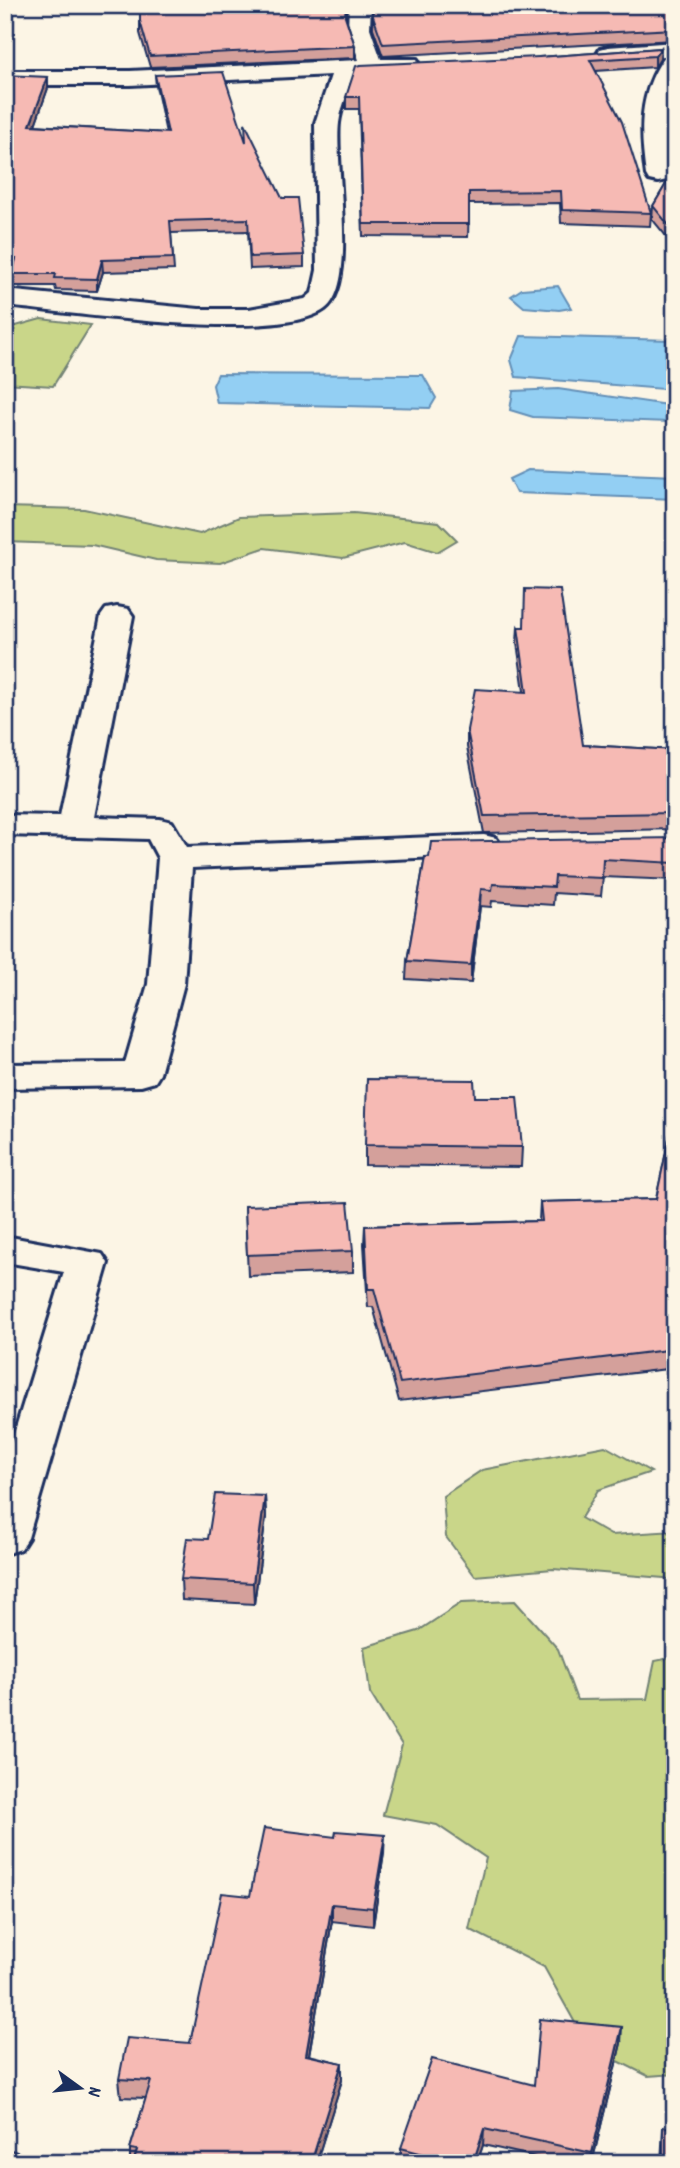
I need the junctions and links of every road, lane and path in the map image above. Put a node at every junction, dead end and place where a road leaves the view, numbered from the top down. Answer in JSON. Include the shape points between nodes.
{"nodes":[{"id":1,"x":360,"y":5,"type":"edge"},
{"id":2,"x":675,"y":49,"type":"edge"},
{"id":3,"x":593,"y":55,"type":"edge"},
{"id":4,"x":675,"y":58,"type":"edge"},
{"id":5,"x":428,"y":63,"type":"edge"},
{"id":6,"x":364,"y":67,"type":"junction"},
{"id":7,"x":5,"y":78,"type":"edge"},
{"id":8,"x":658,"y":176,"type":"dead end"},
{"id":9,"x":5,"y":298,"type":"edge"},
{"id":10,"x":117,"y":617,"type":"dead end"},
{"id":11,"x":5,"y":825,"type":"edge"},
{"id":12,"x":75,"y":826,"type":"junction"},
{"id":13,"x":516,"y":844,"type":"edge"},
{"id":14,"x":175,"y":858,"type":"junction"},
{"id":15,"x":5,"y":1076,"type":"edge"},
{"id":16,"x":5,"y":1249,"type":"edge"},
{"id":17,"x":5,"y":1538,"type":"edge"}],
"edges":[{"from":1,"to":6,"type":"street"},
{"from":2,"to":3,"type":"street"},
{"from":4,"to":8,"type":"street","via":[[666,68],[655,107],[652,140]]},
{"from":5,"to":6,"type":"street"},
{"from":6,"to":7,"type":"street","via":[[130,78]]},
{"from":6,"to":9,"type":"street","via":[[344,72],[327,123],[330,270],[324,296],[314,305],[248,317],[199,317]]},
{"from":10,"to":12,"type":"street"},
{"from":11,"to":12,"type":"street"},
{"from":12,"to":14,"type":"street","via":[[160,829]]},
{"from":13,"to":14,"type":"street"},
{"from":14,"to":15,"type":"street","via":[[166,984],[141,1074]]},
{"from":16,"to":17,"type":"street","via":[[87,1263]]}]}
